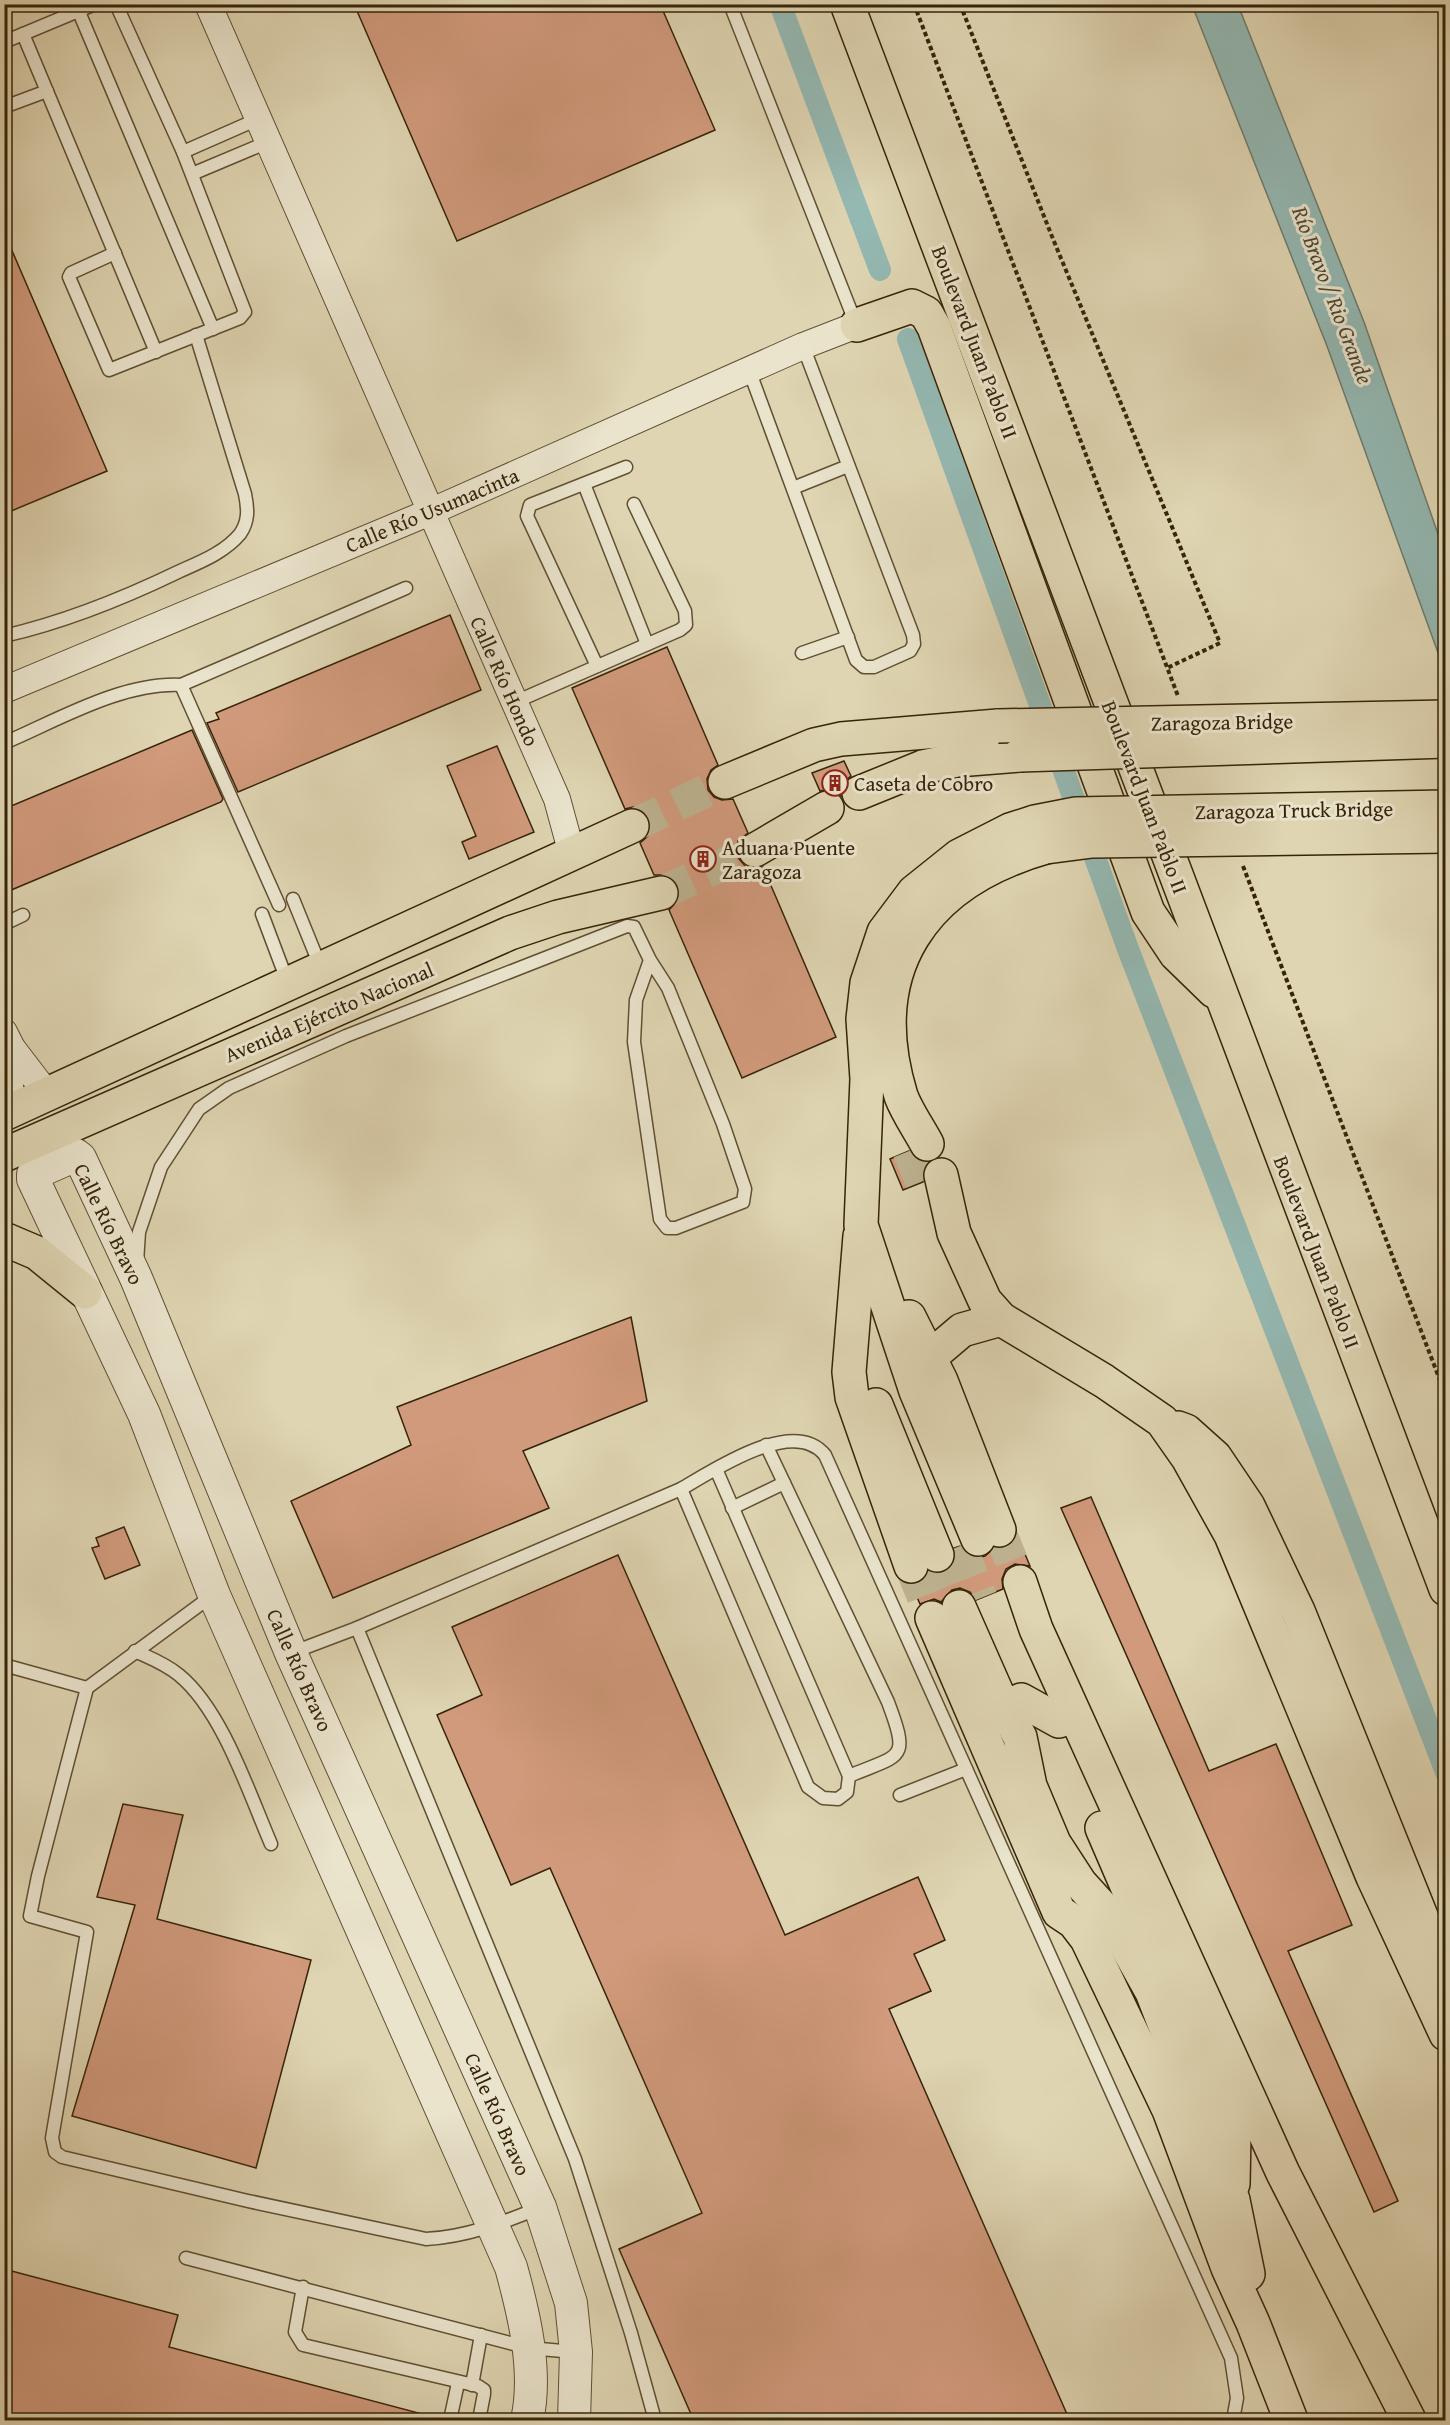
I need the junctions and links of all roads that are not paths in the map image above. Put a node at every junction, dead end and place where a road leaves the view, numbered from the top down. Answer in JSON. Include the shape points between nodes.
{"nodes":[{"id":1,"x":95,"y":4,"type":"edge"},
{"id":2,"x":116,"y":4,"type":"edge"},
{"id":3,"x":208,"y":4,"type":"edge"},
{"id":4,"x":730,"y":4,"type":"edge"},
{"id":5,"x":847,"y":4,"type":"edge"},
{"id":6,"x":79,"y":12,"type":"junction"},
{"id":7,"x":23,"y":34,"type":"junction"},
{"id":8,"x":4,"y":42,"type":"edge"},
{"id":9,"x":47,"y":91,"type":"junction"},
{"id":10,"x":4,"y":107,"type":"edge"},
{"id":11,"x":258,"y":119,"type":"junction"},
{"id":12,"x":268,"y":142,"type":"junction"},
{"id":13,"x":183,"y":152,"type":"junction"},
{"id":14,"x":192,"y":174,"type":"junction"},
{"id":15,"x":115,"y":253,"type":"junction"},
{"id":16,"x":857,"y":325,"type":"junction"},
{"id":17,"x":213,"y":329,"type":"junction"},
{"id":18,"x":196,"y":335,"type":"junction"},
{"id":19,"x":803,"y":346,"type":"junction"},
{"id":20,"x":156,"y":352,"type":"junction"},
{"id":21,"x":749,"y":370,"type":"junction"},
{"id":22,"x":848,"y":466,"type":"junction"},
{"id":23,"x":626,"y":467,"type":"dead end"},
{"id":24,"x":584,"y":484,"type":"junction"},
{"id":25,"x":793,"y":488,"type":"junction"},
{"id":26,"x":634,"y":504,"type":"dead end"},
{"id":27,"x":430,"y":512,"type":"junction"},
{"id":28,"x":406,"y":588,"type":"dead end"},
{"id":29,"x":4,"y":636,"type":"edge"},
{"id":30,"x":848,"y":637,"type":"junction"},
{"id":31,"x":647,"y":644,"type":"junction"},
{"id":32,"x":802,"y":653,"type":"dead end"},
{"id":33,"x":597,"y":666,"type":"junction"},
{"id":34,"x":181,"y":685,"type":"junction"},
{"id":35,"x":4,"y":690,"type":"edge"},
{"id":36,"x":514,"y":702,"type":"junction"},
{"id":37,"x":1446,"y":717,"type":"edge"},
{"id":38,"x":1446,"y":741,"type":"edge"},
{"id":39,"x":4,"y":743,"type":"edge"},
{"id":40,"x":725,"y":782,"type":"tunnel mouth"},
{"id":41,"x":859,"y":793,"type":"dead end"},
{"id":42,"x":1446,"y":807,"type":"edge"},
{"id":43,"x":827,"y":808,"type":"dead end"},
{"id":44,"x":632,"y":826,"type":"tunnel mouth"},
{"id":45,"x":1041,"y":834,"type":"junction"},
{"id":46,"x":1446,"y":836,"type":"edge"},
{"id":47,"x":755,"y":850,"type":"tunnel mouth"},
{"id":48,"x":572,"y":854,"type":"junction"},
{"id":49,"x":661,"y":893,"type":"tunnel mouth"},
{"id":50,"x":293,"y":899,"type":"dead end"},
{"id":51,"x":279,"y":906,"type":"dead end"},
{"id":52,"x":262,"y":914,"type":"dead end"},
{"id":53,"x":23,"y":915,"type":"dead end"},
{"id":54,"x":4,"y":924,"type":"edge"},
{"id":55,"x":650,"y":960,"type":"junction"},
{"id":56,"x":321,"y":969,"type":"junction"},
{"id":57,"x":288,"y":984,"type":"junction"},
{"id":58,"x":1221,"y":999,"type":"junction"},
{"id":59,"x":8,"y":1040,"type":"edge"},
{"id":60,"x":48,"y":1095,"type":"junction"},
{"id":61,"x":6,"y":1120,"type":"edge"},
{"id":62,"x":918,"y":1148,"type":"tunnel mouth"},
{"id":63,"x":4,"y":1155,"type":"edge"},
{"id":64,"x":931,"y":1179,"type":"tunnel mouth"},
{"id":65,"x":861,"y":1225,"type":"junction"},
{"id":66,"x":4,"y":1239,"type":"edge"},
{"id":67,"x":136,"y":1278,"type":"junction"},
{"id":68,"x":85,"y":1292,"type":"junction"},
{"id":69,"x":1001,"y":1319,"type":"junction"},
{"id":70,"x":929,"y":1358,"type":"junction"},
{"id":71,"x":1162,"y":1421,"type":"junction"},
{"id":72,"x":766,"y":1446,"type":"junction"},
{"id":73,"x":716,"y":1469,"type":"junction"},
{"id":74,"x":784,"y":1483,"type":"junction"},
{"id":75,"x":221,"y":1486,"type":"junction"},
{"id":76,"x":681,"y":1489,"type":"junction"},
{"id":77,"x":179,"y":1506,"type":"junction"},
{"id":78,"x":732,"y":1508,"type":"junction"},
{"id":79,"x":957,"y":1547,"type":"junction"},
{"id":80,"x":1446,"y":1589,"type":"edge"},
{"id":81,"x":214,"y":1595,"type":"junction"},
{"id":82,"x":978,"y":1599,"type":"junction"},
{"id":83,"x":357,"y":1628,"type":"junction"},
{"id":84,"x":135,"y":1651,"type":"junction"},
{"id":85,"x":291,"y":1653,"type":"junction"},
{"id":86,"x":4,"y":1665,"type":"edge"},
{"id":87,"x":246,"y":1669,"type":"junction"},
{"id":88,"x":87,"y":1688,"type":"junction"},
{"id":89,"x":1021,"y":1700,"type":"junction"},
{"id":90,"x":1059,"y":1721,"type":"junction"},
{"id":91,"x":1020,"y":1737,"type":"junction"},
{"id":92,"x":966,"y":1769,"type":"junction"},
{"id":93,"x":849,"y":1776,"type":"junction"},
{"id":94,"x":900,"y":1795,"type":"dead end"},
{"id":95,"x":271,"y":1844,"type":"dead end"},
{"id":96,"x":1446,"y":1978,"type":"edge"},
{"id":97,"x":1446,"y":2034,"type":"edge"},
{"id":98,"x":1234,"y":2134,"type":"junction"},
{"id":99,"x":1283,"y":2173,"type":"junction"},
{"id":100,"x":1233,"y":2200,"type":"junction"},
{"id":101,"x":540,"y":2208,"type":"junction"},
{"id":102,"x":494,"y":2225,"type":"junction"},
{"id":103,"x":186,"y":2258,"type":"dead end"},
{"id":104,"x":303,"y":2287,"type":"junction"},
{"id":105,"x":1253,"y":2323,"type":"junction"},
{"id":106,"x":482,"y":2335,"type":"junction"},
{"id":107,"x":529,"y":2348,"type":"junction"},
{"id":108,"x":576,"y":2352,"type":"junction"},
{"id":109,"x":458,"y":2383,"type":"junction"},
{"id":110,"x":472,"y":2385,"type":"junction"},
{"id":111,"x":450,"y":2421,"type":"edge"},
{"id":112,"x":479,"y":2421,"type":"edge"},
{"id":113,"x":527,"y":2421,"type":"edge"},
{"id":114,"x":574,"y":2421,"type":"edge"},
{"id":115,"x":655,"y":2421,"type":"edge"},
{"id":116,"x":1233,"y":2421,"type":"edge"},
{"id":117,"x":1291,"y":2421,"type":"edge"},
{"id":118,"x":1409,"y":2421,"type":"edge"}],
"edges":[{"from":1,"to":6,"type":"lane"},
{"from":2,"to":13,"type":"lane"},
{"from":3,"to":11,"type":"street","name":"Calle Río Hondo"},
{"from":4,"to":16,"type":"lane"},
{"from":5,"to":58,"type":"main road","name":"Boulevard Juan Pablo II"},
{"from":6,"to":7,"type":"lane"},
{"from":6,"to":17,"type":"lane"},
{"from":7,"to":8,"type":"lane"},
{"from":7,"to":9,"type":"lane"},
{"from":9,"to":10,"type":"lane"},
{"from":9,"to":15,"type":"lane"},
{"from":11,"to":12,"type":"street","name":"Calle Río Hondo"},
{"from":11,"to":13,"type":"lane"},
{"from":12,"to":14,"type":"lane"},
{"from":12,"to":27,"type":"street","name":"Calle Río Hondo"},
{"from":13,"to":14,"type":"lane"},
{"from":14,"to":17,"type":"lane","via":[[245,309],[240,318]]},
{"from":15,"to":20,"type":"lane"},
{"from":15,"to":20,"type":"lane","via":[[69,277],[110,370]]},
{"from":16,"to":19,"type":"street","name":"Calle Río Usumacinta"},
{"from":16,"to":58,"type":"main road","via":[[912,306],[926,313],[934,327],[1148,912],[1176,954]]},
{"from":17,"to":18,"type":"lane"},
{"from":18,"to":20,"type":"lane"},
{"from":18,"to":29,"type":"lane","via":[[245,494],[248,511],[240,533],[222,551],[150,585],[58,622]]},
{"from":19,"to":21,"type":"street","name":"Calle Río Usumacinta"},
{"from":19,"to":22,"type":"lane"},
{"from":21,"to":25,"type":"lane"},
{"from":21,"to":27,"type":"street","name":"Calle Río Usumacinta"},
{"from":22,"to":25,"type":"lane"},
{"from":22,"to":30,"type":"lane","via":[[914,644],[910,651],[874,667],[864,667],[856,660]]},
{"from":23,"to":24,"type":"lane"},
{"from":24,"to":31,"type":"lane"},
{"from":24,"to":33,"type":"lane","via":[[530,505],[526,512]]},
{"from":25,"to":30,"type":"lane"},
{"from":26,"to":31,"type":"lane","via":[[686,615],[686,625],[680,630]]},
{"from":27,"to":35,"type":"street","name":"Calle Río Usumacinta"},
{"from":27,"to":36,"type":"street","name":"Calle Río Hondo"},
{"from":28,"to":34,"type":"lane"},
{"from":30,"to":32,"type":"lane"},
{"from":31,"to":33,"type":"lane"},
{"from":33,"to":36,"type":"lane"},
{"from":34,"to":39,"type":"lane","via":[[135,689]]},
{"from":34,"to":51,"type":"lane"},
{"from":36,"to":48,"type":"street","name":"Calle Río Hondo","via":[[557,799]]},
{"from":37,"to":40,"type":"main road","name":"Zaragoza Bridge","bridge":true,"via":[[998,726],[841,739],[814,745]]},
{"from":38,"to":41,"type":"main road","bridge":true,"via":[[957,760],[923,767]]},
{"from":42,"to":45,"type":"main road","name":"Zaragoza Truck Bridge","bridge":true,"via":[[1076,814]]},
{"from":43,"to":47,"type":"main road"},
{"from":44,"to":48,"type":"main road","name":"Avenida Ejército Nacional"},
{"from":45,"to":46,"type":"main road","name":"Zaragoza Truck Bridge","bridge":true,"via":[[1092,841]]},
{"from":45,"to":62,"type":"main road","via":[[1011,857],[959,886],[922,921],[898,964],[889,1014],[893,1062]]},
{"from":45,"to":65,"type":"main road","via":[[985,841],[942,867],[914,892],[884,932],[867,983],[863,1019],[867,1079]]},
{"from":48,"to":56,"type":"main road","name":"Avenida Ejército Nacional"},
{"from":49,"to":63,"type":"main road","name":"Avenida Ejército Nacional","via":[[510,933]]},
{"from":50,"to":56,"type":"lane"},
{"from":52,"to":57,"type":"lane"},
{"from":53,"to":54,"type":"lane"},
{"from":55,"to":55,"type":"lane","via":[[668,988],[723,1124],[746,1193],[743,1202],[671,1229],[660,1219],[634,1042],[636,1000]]},
{"from":55,"to":67,"type":"lane","via":[[634,927],[627,926],[346,1036],[229,1088],[200,1109],[161,1167],[139,1232]]},
{"from":56,"to":57,"type":"main road","name":"Avenida Ejército Nacional"},
{"from":57,"to":60,"type":"main road","name":"Avenida Ejército Nacional"},
{"from":58,"to":80,"type":"main road","name":"Boulevard Juan Pablo II"},
{"from":59,"to":60,"type":"street"},
{"from":59,"to":61,"type":"street"},
{"from":60,"to":61,"type":"main road","name":"Avenida Ejército Nacional"},
{"from":64,"to":69,"type":"main road","via":[[985,1301]]},
{"from":65,"to":70,"type":"main road"},
{"from":65,"to":79,"type":"main road","via":[[916,1391]]},
{"from":65,"to":79,"type":"main road","via":[[849,1372],[852,1397]]},
{"from":66,"to":68,"type":"main road","via":[[37,1253]]},
{"from":67,"to":68,"type":"street","name":"Calle Río Bravo","via":[[76,1155],[33,1174],[33,1179]]},
{"from":67,"to":75,"type":"street","name":"Calle Río Bravo"},
{"from":68,"to":77,"type":"street","name":"Calle Río Bravo","via":[[144,1414]]},
{"from":69,"to":70,"type":"main road","via":[[962,1330]]},
{"from":69,"to":71,"type":"main road"},
{"from":70,"to":79,"type":"main road"},
{"from":71,"to":96,"type":"main road","via":[[1186,1431],[1203,1444],[1248,1506],[1298,1611]]},
{"from":71,"to":97,"type":"main road","via":[[1231,1534],[1373,1877]]},
{"from":72,"to":73,"type":"lane"},
{"from":72,"to":74,"type":"lane"},
{"from":72,"to":92,"type":"lane","via":[[811,1442],[825,1455]]},
{"from":73,"to":76,"type":"lane"},
{"from":73,"to":78,"type":"lane"},
{"from":74,"to":78,"type":"lane"},
{"from":74,"to":93,"type":"lane","via":[[901,1737],[900,1748],[891,1758]]},
{"from":75,"to":77,"type":"street"},
{"from":75,"to":85,"type":"street","name":"Calle Río Bravo"},
{"from":76,"to":83,"type":"lane"},
{"from":76,"to":93,"type":"lane","via":[[808,1787],[815,1795],[838,1799],[847,1792]]},
{"from":77,"to":81,"type":"street","name":"Calle Río Bravo"},
{"from":78,"to":93,"type":"lane"},
{"from":81,"to":84,"type":"lane"},
{"from":81,"to":87,"type":"street","name":"Calle Río Bravo"},
{"from":82,"to":89,"type":"main road"},
{"from":82,"to":90,"type":"main road","via":[[1056,1710]]},
{"from":82,"to":91,"type":"main road","via":[[1001,1702]]},
{"from":82,"to":99,"type":"main road","via":[[1036,1629]]},
{"from":82,"to":105,"type":"main road","via":[[1059,1912],[1074,1922],[1087,1939],[1169,2110],[1228,2268]]},
{"from":83,"to":85,"type":"lane"},
{"from":83,"to":115,"type":"lane","via":[[575,2160]]},
{"from":84,"to":88,"type":"lane"},
{"from":84,"to":95,"type":"lane","via":[[181,1677],[212,1714]]},
{"from":85,"to":87,"type":"street"},
{"from":85,"to":101,"type":"street","name":"Calle Río Bravo"},
{"from":86,"to":88,"type":"lane"},
{"from":87,"to":102,"type":"street","name":"Calle Río Bravo"},
{"from":88,"to":102,"type":"lane","via":[[30,1916],[87,1932],[52,2138],[55,2152],[62,2157],[224,2196],[426,2239],[450,2238]]},
{"from":89,"to":90,"type":"main road"},
{"from":89,"to":91,"type":"main road"},
{"from":90,"to":98,"type":"main road"},
{"from":91,"to":100,"type":"main road","via":[[1030,1786],[1054,1843],[1080,1883],[1109,1915],[1152,1992]]},
{"from":92,"to":94,"type":"lane"},
{"from":92,"to":116,"type":"lane","via":[[1231,2358],[1237,2398]]},
{"from":98,"to":99,"type":"main road"},
{"from":98,"to":100,"type":"main road"},
{"from":99,"to":118,"type":"main road"},
{"from":100,"to":105,"type":"main road"},
{"from":101,"to":102,"type":"lane"},
{"from":101,"to":108,"type":"street","name":"Calle Río Bravo","via":[[571,2303]]},
{"from":102,"to":107,"type":"street","name":"Calle Río Bravo","via":[[522,2304]]},
{"from":103,"to":104,"type":"lane"},
{"from":104,"to":106,"type":"lane"},
{"from":104,"to":109,"type":"lane","via":[[295,2332],[303,2345]]},
{"from":105,"to":117,"type":"main road"},
{"from":106,"to":107,"type":"lane"},
{"from":106,"to":110,"type":"lane"},
{"from":107,"to":108,"type":"lane"},
{"from":107,"to":113,"type":"street","name":"Calle Río Bravo"},
{"from":108,"to":114,"type":"street","name":"Calle Río Bravo"},
{"from":109,"to":110,"type":"lane"},
{"from":109,"to":111,"type":"lane"},
{"from":110,"to":112,"type":"lane","via":[[484,2390]]}]}
